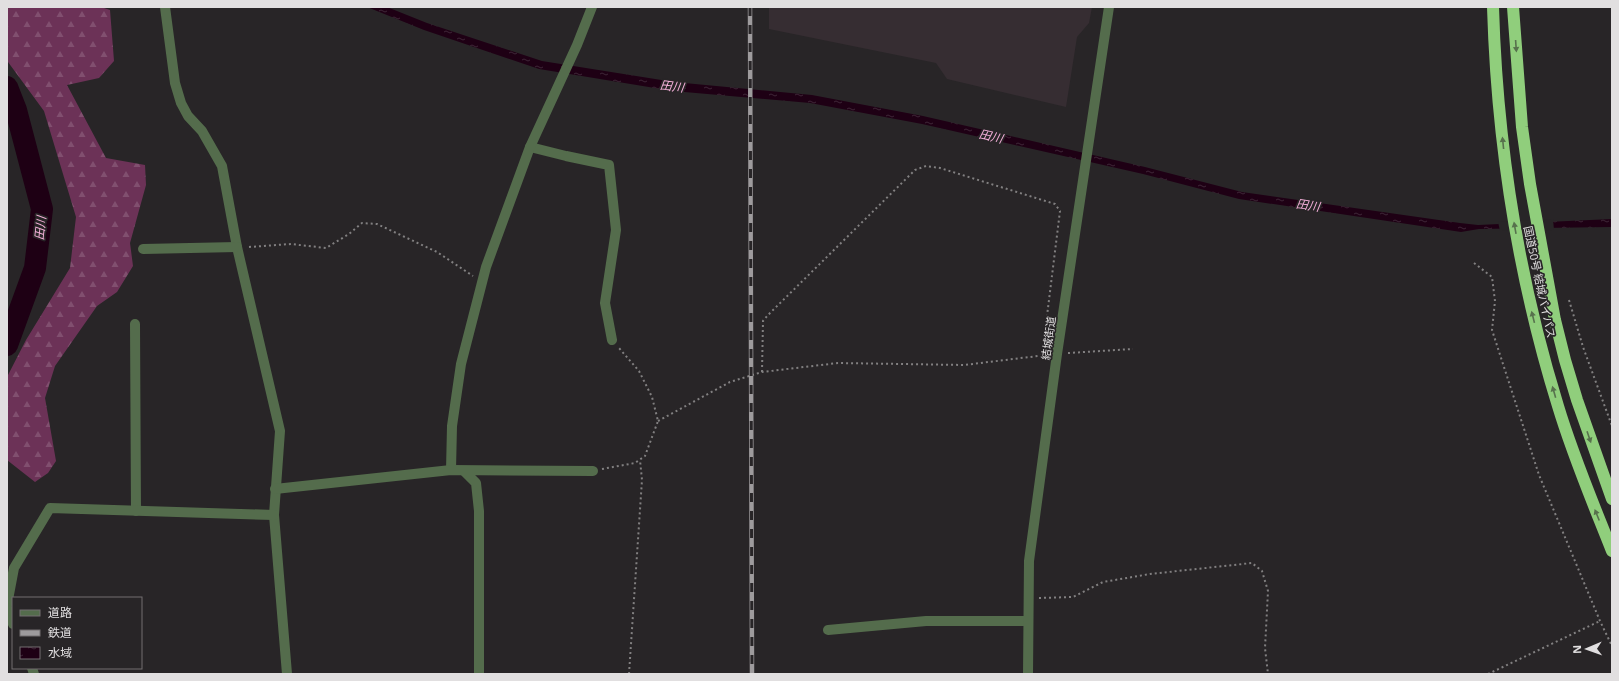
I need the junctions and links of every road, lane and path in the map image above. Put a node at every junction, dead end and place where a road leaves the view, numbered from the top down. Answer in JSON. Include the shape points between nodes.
{"nodes":[{"id":1,"x":165,"y":7,"type":"edge"},
{"id":2,"x":592,"y":7,"type":"edge"},
{"id":3,"x":1109,"y":7,"type":"edge"},
{"id":4,"x":1493,"y":7,"type":"edge"},
{"id":5,"x":1513,"y":7,"type":"edge"},
{"id":6,"x":530,"y":147,"type":"junction"},
{"id":7,"x":237,"y":247,"type":"junction"},
{"id":8,"x":143,"y":249,"type":"dead end"},
{"id":9,"x":1474,"y":263,"type":"dead end"},
{"id":10,"x":482,"y":282,"type":"junction"},
{"id":11,"x":1569,"y":300,"type":"dead end"},
{"id":12,"x":135,"y":324,"type":"dead end"},
{"id":13,"x":1049,"y":333,"type":"dead end"},
{"id":14,"x":612,"y":340,"type":"joint"},
{"id":15,"x":1133,"y":349,"type":"dead end"},
{"id":16,"x":1055,"y":354,"type":"junction"},
{"id":17,"x":762,"y":372,"type":"junction"},
{"id":18,"x":658,"y":421,"type":"junction"},
{"id":19,"x":1612,"y":426,"type":"edge"},
{"id":20,"x":640,"y":460,"type":"junction"},
{"id":21,"x":451,"y":470,"type":"junction"},
{"id":22,"x":464,"y":471,"type":"junction"},
{"id":23,"x":593,"y":471,"type":"joint"},
{"id":24,"x":275,"y":489,"type":"junction"},
{"id":25,"x":1612,"y":499,"type":"edge"},
{"id":26,"x":136,"y":510,"type":"junction"},
{"id":27,"x":274,"y":515,"type":"junction"},
{"id":28,"x":1612,"y":551,"type":"edge"},
{"id":29,"x":1028,"y":598,"type":"junction"},
{"id":30,"x":7,"y":607,"type":"edge"},
{"id":31,"x":1028,"y":620,"type":"junction"},
{"id":32,"x":12,"y":621,"type":"edge"},
{"id":33,"x":1600,"y":621,"type":"junction"},
{"id":34,"x":828,"y":630,"type":"dead end"},
{"id":35,"x":1612,"y":646,"type":"edge"},
{"id":36,"x":287,"y":674,"type":"edge"},
{"id":37,"x":479,"y":674,"type":"edge"},
{"id":38,"x":629,"y":674,"type":"edge"},
{"id":39,"x":1028,"y":674,"type":"edge"},
{"id":40,"x":1268,"y":674,"type":"edge"},
{"id":41,"x":1488,"y":674,"type":"edge"}],
"edges":[{"from":1,"to":7,"type":"street","via":[[181,103],[222,166]]},
{"from":2,"to":6,"type":"street"},
{"from":3,"to":16,"type":"street","name":"結城街道"},
{"from":28,"to":4,"type":"highway","name":"国道50号 結城バイパス","one_way":true,"via":[[1558,407],[1522,266],[1508,182],[1497,90]]},
{"from":5,"to":25,"type":"highway","name":"国道50号 結城バイパス","one_way":true,"via":[[1522,127],[1544,264],[1565,360]]},
{"from":6,"to":10,"type":"street"},
{"from":6,"to":14,"type":"street","via":[[609,165],[616,230],[605,303]]},
{"from":7,"to":8,"type":"street"},
{"from":7,"to":10,"type":"path","via":[[291,244],[326,248],[362,224],[377,224],[437,252]]},
{"from":7,"to":24,"type":"street","via":[[280,431]]},
{"from":9,"to":33,"type":"path","via":[[1492,277],[1495,301],[1492,330],[1539,475]]},
{"from":10,"to":21,"type":"street","via":[[462,364],[452,426]]},
{"from":11,"to":19,"type":"path"},
{"from":12,"to":26,"type":"street"},
{"from":13,"to":17,"type":"path","via":[[1047,316],[1060,211],[1055,204],[940,168],[926,166],[915,170],[763,321]]},
{"from":14,"to":18,"type":"path","via":[[639,371],[652,397]]},
{"from":15,"to":16,"type":"path"},
{"from":16,"to":17,"type":"path","via":[[964,365],[838,363]]},
{"from":16,"to":29,"type":"street","name":"結城街道","via":[[1029,561]]},
{"from":17,"to":18,"type":"path","via":[[730,382]]},
{"from":18,"to":20,"type":"path","via":[[645,456]]},
{"from":20,"to":23,"type":"path"},
{"from":20,"to":38,"type":"path","via":[[642,480]]},
{"from":21,"to":22,"type":"street"},
{"from":21,"to":24,"type":"street"},
{"from":22,"to":23,"type":"street"},
{"from":22,"to":37,"type":"street","via":[[476,483],[479,511]]},
{"from":24,"to":27,"type":"street"},
{"from":26,"to":27,"type":"street"},
{"from":26,"to":30,"type":"street","via":[[50,508],[14,568]]},
{"from":27,"to":36,"type":"street"},
{"from":29,"to":31,"type":"street","name":"結城街道"},
{"from":29,"to":40,"type":"path","via":[[1073,597],[1103,582],[1252,563],[1262,571],[1268,591],[1265,648]]},
{"from":30,"to":32,"type":"street"},
{"from":31,"to":34,"type":"street","via":[[926,620]]},
{"from":31,"to":39,"type":"street","name":"結城街道"},
{"from":33,"to":35,"type":"path"},
{"from":33,"to":41,"type":"path"}]}
